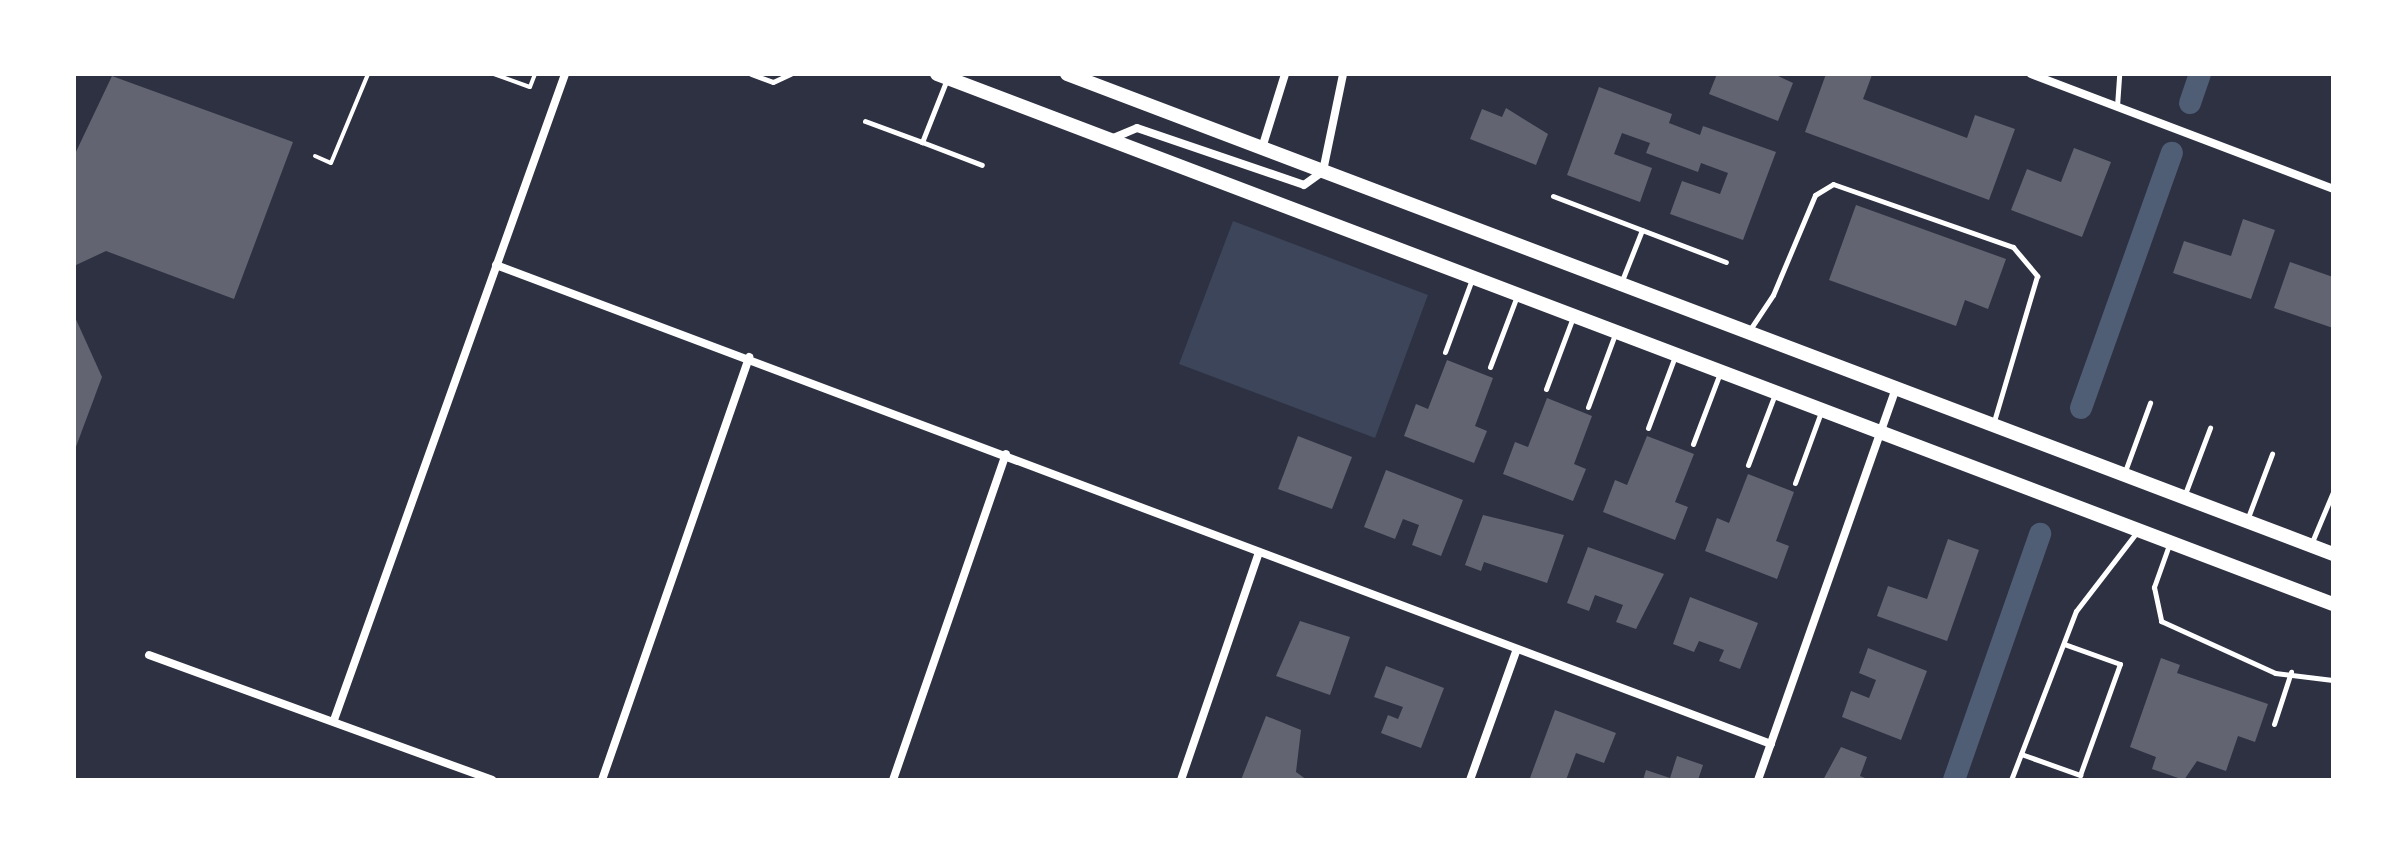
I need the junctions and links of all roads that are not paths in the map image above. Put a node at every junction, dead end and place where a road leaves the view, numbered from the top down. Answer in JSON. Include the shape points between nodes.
{"nodes":[{"id":1,"x":565,"y":74,"type":"edge"},
{"id":2,"x":751,"y":74,"type":"edge"},
{"id":3,"x":790,"y":74,"type":"edge"},
{"id":4,"x":1067,"y":74,"type":"edge"},
{"id":5,"x":1285,"y":74,"type":"edge"},
{"id":6,"x":1343,"y":74,"type":"edge"},
{"id":7,"x":2031,"y":74,"type":"edge"},
{"id":8,"x":2119,"y":74,"type":"edge"},
{"id":9,"x":942,"y":76,"type":"edge"},
{"id":10,"x":2117,"y":106,"type":"junction"},
{"id":11,"x":865,"y":121,"type":"dead end"},
{"id":12,"x":1111,"y":140,"type":"junction"},
{"id":13,"x":922,"y":142,"type":"junction"},
{"id":14,"x":1262,"y":148,"type":"junction"},
{"id":15,"x":982,"y":165,"type":"dead end"},
{"id":16,"x":1323,"y":171,"type":"junction"},
{"id":17,"x":2333,"y":189,"type":"edge"},
{"id":18,"x":1553,"y":196,"type":"dead end"},
{"id":19,"x":1642,"y":230,"type":"junction"},
{"id":20,"x":1726,"y":262,"type":"dead end"},
{"id":21,"x":496,"y":265,"type":"junction"},
{"id":22,"x":1472,"y":278,"type":"junction"},
{"id":23,"x":1620,"y":284,"type":"junction"},
{"id":24,"x":1517,"y":295,"type":"junction"},
{"id":25,"x":1573,"y":316,"type":"junction"},
{"id":26,"x":1749,"y":332,"type":"junction"},
{"id":27,"x":1616,"y":333,"type":"junction"},
{"id":28,"x":1445,"y":352,"type":"dead end"},
{"id":29,"x":1675,"y":355,"type":"junction"},
{"id":30,"x":749,"y":357,"type":"junction"},
{"id":31,"x":1490,"y":367,"type":"dead end"},
{"id":32,"x":1720,"y":372,"type":"junction"},
{"id":33,"x":1896,"y":388,"type":"junction"},
{"id":34,"x":1546,"y":389,"type":"dead end"},
{"id":35,"x":1776,"y":393,"type":"junction"},
{"id":36,"x":2150,"y":403,"type":"dead end"},
{"id":37,"x":1588,"y":407,"type":"dead end"},
{"id":38,"x":1822,"y":411,"type":"junction"},
{"id":39,"x":1993,"y":425,"type":"junction"},
{"id":40,"x":1648,"y":428,"type":"dead end"},
{"id":41,"x":2210,"y":428,"type":"dead end"},
{"id":42,"x":1880,"y":433,"type":"junction"},
{"id":43,"x":1693,"y":444,"type":"dead end"},
{"id":44,"x":1006,"y":454,"type":"junction"},
{"id":45,"x":2272,"y":454,"type":"dead end"},
{"id":46,"x":1748,"y":465,"type":"dead end"},
{"id":47,"x":2124,"y":475,"type":"junction"},
{"id":48,"x":1795,"y":483,"type":"dead end"},
{"id":49,"x":2333,"y":492,"type":"edge"},
{"id":50,"x":2184,"y":497,"type":"junction"},
{"id":51,"x":2246,"y":521,"type":"junction"},
{"id":52,"x":2139,"y":529,"type":"junction"},
{"id":53,"x":2170,"y":541,"type":"junction"},
{"id":54,"x":2311,"y":546,"type":"junction"},
{"id":55,"x":1259,"y":552,"type":"junction"},
{"id":56,"x":2333,"y":554,"type":"edge"},
{"id":57,"x":2333,"y":604,"type":"edge"},
{"id":58,"x":2064,"y":644,"type":"junction"},
{"id":59,"x":1517,"y":649,"type":"junction"},
{"id":60,"x":149,"y":655,"type":"dead end"},
{"id":61,"x":2291,"y":672,"type":"junction"},
{"id":62,"x":2333,"y":680,"type":"edge"},
{"id":63,"x":334,"y":720,"type":"junction"},
{"id":64,"x":2274,"y":724,"type":"dead end"},
{"id":65,"x":1771,"y":744,"type":"junction"},
{"id":66,"x":2021,"y":754,"type":"junction"},
{"id":67,"x":492,"y":780,"type":"edge"},
{"id":68,"x":602,"y":780,"type":"edge"},
{"id":69,"x":893,"y":780,"type":"edge"},
{"id":70,"x":1181,"y":780,"type":"edge"},
{"id":71,"x":1470,"y":780,"type":"edge"},
{"id":72,"x":1758,"y":780,"type":"edge"},
{"id":73,"x":2011,"y":780,"type":"edge"}],
"edges":[{"from":1,"to":21,"type":"street"},
{"from":2,"to":3,"type":"lane","via":[[773,82]]},
{"from":4,"to":14,"type":"main road"},
{"from":5,"to":14,"type":"street"},
{"from":6,"to":16,"type":"street"},
{"from":7,"to":10,"type":"street"},
{"from":8,"to":10,"type":"lane"},
{"from":9,"to":12,"type":"main road"},
{"from":9,"to":13,"type":"lane"},
{"from":10,"to":17,"type":"street"},
{"from":11,"to":13,"type":"lane"},
{"from":12,"to":16,"type":"street","via":[[1137,128],[1289,183],[1304,185]]},
{"from":12,"to":22,"type":"main road"},
{"from":13,"to":15,"type":"lane"},
{"from":14,"to":16,"type":"main road"},
{"from":16,"to":23,"type":"main road"},
{"from":18,"to":19,"type":"lane"},
{"from":19,"to":20,"type":"lane"},
{"from":19,"to":23,"type":"lane"},
{"from":21,"to":30,"type":"street"},
{"from":21,"to":63,"type":"street"},
{"from":22,"to":24,"type":"main road"},
{"from":22,"to":28,"type":"lane"},
{"from":23,"to":26,"type":"main road"},
{"from":24,"to":25,"type":"main road"},
{"from":24,"to":31,"type":"lane"},
{"from":25,"to":27,"type":"main road"},
{"from":25,"to":34,"type":"lane"},
{"from":26,"to":33,"type":"main road"},
{"from":26,"to":39,"type":"lane","via":[[1773,295],[1815,195],[1833,184],[2013,247],[2037,276]]},
{"from":27,"to":29,"type":"main road"},
{"from":27,"to":37,"type":"lane"},
{"from":29,"to":32,"type":"main road"},
{"from":29,"to":40,"type":"lane"},
{"from":30,"to":44,"type":"street"},
{"from":30,"to":68,"type":"street"},
{"from":32,"to":35,"type":"main road"},
{"from":32,"to":43,"type":"lane"},
{"from":33,"to":39,"type":"main road"},
{"from":33,"to":42,"type":"street"},
{"from":35,"to":38,"type":"main road"},
{"from":35,"to":46,"type":"lane"},
{"from":36,"to":47,"type":"lane"},
{"from":38,"to":42,"type":"main road"},
{"from":38,"to":48,"type":"lane"},
{"from":39,"to":47,"type":"main road"},
{"from":41,"to":50,"type":"lane"},
{"from":42,"to":52,"type":"main road"},
{"from":42,"to":65,"type":"street"},
{"from":44,"to":55,"type":"street"},
{"from":44,"to":69,"type":"street"},
{"from":45,"to":51,"type":"lane"},
{"from":47,"to":50,"type":"main road"},
{"from":49,"to":54,"type":"lane"},
{"from":50,"to":51,"type":"main road"},
{"from":51,"to":54,"type":"main road"},
{"from":52,"to":53,"type":"main road"},
{"from":52,"to":58,"type":"lane","via":[[2076,611]]},
{"from":53,"to":57,"type":"main road"},
{"from":53,"to":61,"type":"lane","via":[[2154,587],[2161,621],[2275,673]]},
{"from":54,"to":56,"type":"main road"},
{"from":55,"to":59,"type":"street"},
{"from":55,"to":70,"type":"street"},
{"from":58,"to":66,"type":"lane"},
{"from":58,"to":66,"type":"lane","via":[[2120,664],[2080,775]]},
{"from":59,"to":65,"type":"street"},
{"from":59,"to":71,"type":"street"},
{"from":60,"to":63,"type":"street"},
{"from":61,"to":62,"type":"lane"},
{"from":61,"to":64,"type":"lane"},
{"from":63,"to":67,"type":"street"},
{"from":65,"to":72,"type":"street"},
{"from":66,"to":73,"type":"lane"}]}
